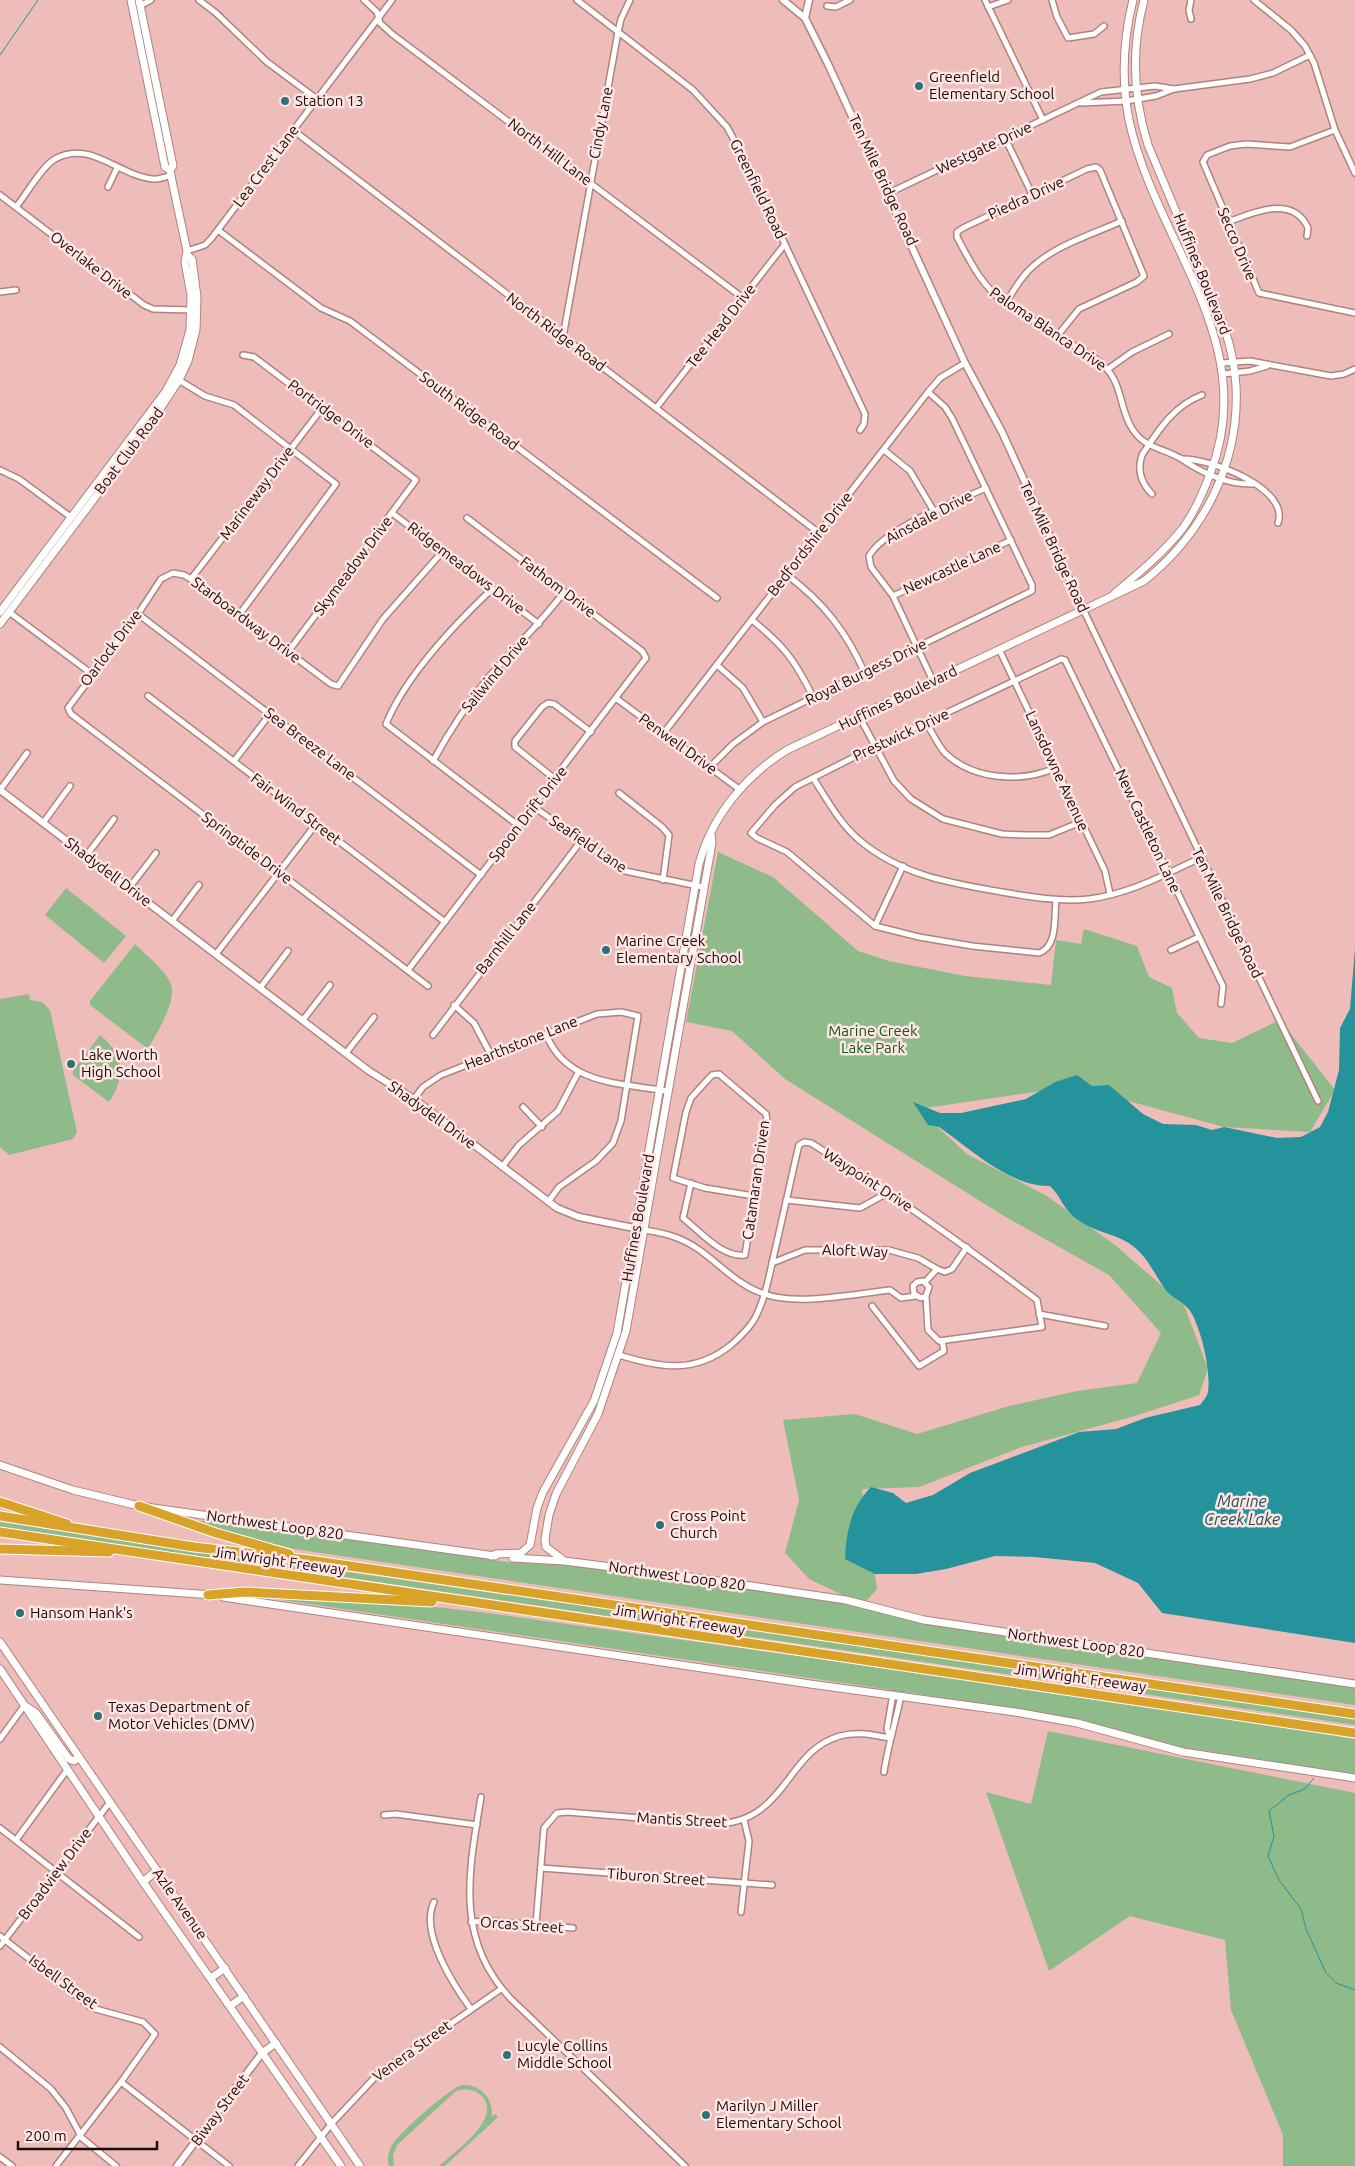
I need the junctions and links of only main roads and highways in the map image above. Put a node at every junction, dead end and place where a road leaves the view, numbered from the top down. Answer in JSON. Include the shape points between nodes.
{"nodes":[{"id":1,"x":131,"y":0,"type":"edge"},
{"id":2,"x":1133,"y":0,"type":"edge"},
{"id":3,"x":1144,"y":0,"type":"edge"},
{"id":4,"x":140,"y":3,"type":"edge"},
{"id":5,"x":171,"y":173,"type":"junction"},
{"id":6,"x":187,"y":253,"type":"junction"},
{"id":7,"x":177,"y":379,"type":"junction"},
{"id":8,"x":73,"y":520,"type":"junction"},
{"id":9,"x":18,"y":588,"type":"junction"},
{"id":10,"x":1112,"y":594,"type":"junction"},
{"id":11,"x":0,"y":612,"type":"edge"},
{"id":12,"x":0,"y":618,"type":"edge"},
{"id":13,"x":0,"y":624,"type":"edge"},
{"id":14,"x":699,"y":887,"type":"junction"},
{"id":15,"x":664,"y":1090,"type":"junction"},
{"id":16,"x":640,"y":1230,"type":"junction"},
{"id":17,"x":611,"y":1353,"type":"junction"},
{"id":18,"x":619,"y":1355,"type":"junction"},
{"id":19,"x":0,"y":1465,"type":"edge"},
{"id":20,"x":554,"y":1471,"type":"junction"},
{"id":21,"x":564,"y":1476,"type":"junction"},
{"id":22,"x":0,"y":1502,"type":"edge"},
{"id":23,"x":139,"y":1506,"type":"junction"},
{"id":24,"x":0,"y":1516,"type":"edge"},
{"id":25,"x":74,"y":1528,"type":"junction"},
{"id":26,"x":0,"y":1532,"type":"edge"},
{"id":27,"x":0,"y":1549,"type":"edge"},
{"id":28,"x":119,"y":1550,"type":"junction"},
{"id":29,"x":491,"y":1556,"type":"junction"},
{"id":30,"x":308,"y":1560,"type":"junction"},
{"id":31,"x":564,"y":1561,"type":"junction"},
{"id":32,"x":0,"y":1580,"type":"edge"},
{"id":33,"x":208,"y":1595,"type":"junction"},
{"id":34,"x":486,"y":1605,"type":"junction"},
{"id":35,"x":0,"y":1642,"type":"edge"},
{"id":36,"x":0,"y":1669,"type":"edge"},
{"id":37,"x":1355,"y":1684,"type":"edge"},
{"id":38,"x":24,"y":1706,"type":"junction"},
{"id":39,"x":1355,"y":1714,"type":"edge"},
{"id":40,"x":1353,"y":1734,"type":"edge"},
{"id":41,"x":79,"y":1757,"type":"junction"},
{"id":42,"x":1355,"y":1778,"type":"edge"},
{"id":43,"x":157,"y":1870,"type":"junction"},
{"id":44,"x":143,"y":1882,"type":"junction"},
{"id":45,"x":225,"y":1968,"type":"junction"},
{"id":46,"x":211,"y":1978,"type":"junction"},
{"id":47,"x":244,"y":1996,"type":"junction"},
{"id":48,"x":230,"y":2006,"type":"junction"},
{"id":49,"x":276,"y":2043,"type":"junction"},
{"id":50,"x":262,"y":2053,"type":"junction"},
{"id":51,"x":341,"y":2166,"type":"edge"},
{"id":52,"x":360,"y":2166,"type":"edge"}],
"edges":[{"from":1,"to":5,"type":"main road","name":"Boat Club Road","via":[[165,167]]},
{"from":2,"to":10,"type":"main road","name":"Huffines Boulevard","via":[[1123,62],[1126,101],[1137,146],[1211,324],[1222,363],[1223,424],[1210,475],[1182,528],[1154,558]]},
{"from":3,"to":10,"type":"main road","name":"Huffines Boulevard","via":[[1137,32],[1136,99],[1148,145],[1224,326],[1233,362],[1236,415],[1224,469],[1201,520],[1174,555],[1144,581]]},
{"from":4,"to":5,"type":"main road","name":"Boat Club Road","via":[[173,166]]},
{"from":5,"to":6,"type":"main road","name":"Boat Club Road"},
{"from":6,"to":7,"type":"main road","name":"Boat Club Road","via":[[185,262],[192,310]]},
{"from":6,"to":7,"type":"main road","name":"Boat Club Road","via":[[192,259],[197,311],[193,345]]},
{"from":7,"to":8,"type":"main road","name":"Boat Club Road"},
{"from":8,"to":9,"type":"main road","name":"Boat Club Road"},
{"from":8,"to":13,"type":"main road","name":"Boat Club Road"},
{"from":9,"to":11,"type":"main road","name":"Boat Club Road"},
{"from":9,"to":12,"type":"main road","via":[[19,593]]},
{"from":10,"to":14,"type":"main road","name":"Huffines Boulevard","via":[[764,764],[726,806],[705,843]]},
{"from":14,"to":15,"type":"main road","name":"Huffines Boulevard","via":[[679,981]]},
{"from":14,"to":15,"type":"main road","name":"Huffines Boulevard","via":[[687,983]]},
{"from":15,"to":16,"type":"main road","name":"Huffines Boulevard"},
{"from":16,"to":17,"type":"main road","name":"Huffines Boulevard"},
{"from":16,"to":18,"type":"main road","name":"Huffines Boulevard","via":[[628,1323]]},
{"from":17,"to":18,"type":"main road"},
{"from":17,"to":20,"type":"main road","name":"Huffines Boulevard","via":[[594,1401]]},
{"from":18,"to":21,"type":"main road","name":"Huffines Boulevard","via":[[598,1414]]},
{"from":19,"to":23,"type":"main road","name":"Northwest Loop 820","via":[[73,1490]]},
{"from":20,"to":21,"type":"main road"},
{"from":20,"to":29,"type":"main road","name":"Huffines Boulevard","via":[[537,1508],[532,1540],[527,1550],[514,1555]]},
{"from":21,"to":31,"type":"main road","name":"Huffines Boulevard","via":[[549,1515],[545,1539],[546,1547]]},
{"from":22,"to":25,"type":"highway","via":[[54,1518]]},
{"from":23,"to":29,"type":"main road","name":"Northwest Loop 820"},
{"from":23,"to":30,"type":"highway"},
{"from":24,"to":25,"type":"highway","name":"Jim Wright Freeway"},
{"from":25,"to":30,"type":"highway","name":"Jim Wright Freeway","via":[[194,1547]]},
{"from":26,"to":28,"type":"highway","name":"Jim Wright Freeway"},
{"from":27,"to":28,"type":"highway","via":[[105,1554]]},
{"from":28,"to":34,"type":"highway","name":"Jim Wright Freeway"},
{"from":29,"to":31,"type":"main road","name":"Northwest Loop 820"},
{"from":30,"to":39,"type":"highway","name":"Jim Wright Freeway"},
{"from":31,"to":37,"type":"main road","name":"Northwest Loop 820","via":[[846,1600],[924,1620]]},
{"from":32,"to":33,"type":"main road"},
{"from":33,"to":34,"type":"highway","via":[[245,1592],[428,1601],[478,1609]]},
{"from":33,"to":42,"type":"main road","via":[[902,1695],[1077,1723],[1183,1752]]},
{"from":34,"to":40,"type":"highway","name":"Jim Wright Freeway"},
{"from":35,"to":41,"type":"main road","name":"Azle Avenue"},
{"from":36,"to":38,"type":"main road","name":"Azle Avenue"},
{"from":38,"to":41,"type":"main road","via":[[36,1713],[69,1759]]},
{"from":38,"to":44,"type":"main road","name":"Azle Avenue"},
{"from":41,"to":43,"type":"main road","name":"Azle Avenue"},
{"from":43,"to":44,"type":"main road"},
{"from":43,"to":45,"type":"main road","name":"Azle Avenue"},
{"from":44,"to":46,"type":"main road","name":"Azle Avenue"},
{"from":45,"to":46,"type":"main road"},
{"from":45,"to":47,"type":"main road","name":"Azle Avenue"},
{"from":46,"to":48,"type":"main road","name":"Azle Avenue"},
{"from":47,"to":48,"type":"main road"},
{"from":47,"to":49,"type":"main road","name":"Azle Avenue"},
{"from":48,"to":50,"type":"main road","name":"Azle Avenue"},
{"from":49,"to":50,"type":"main road"},
{"from":49,"to":52,"type":"main road","name":"Azle Avenue"},
{"from":50,"to":51,"type":"main road","name":"Azle Avenue"}]}
